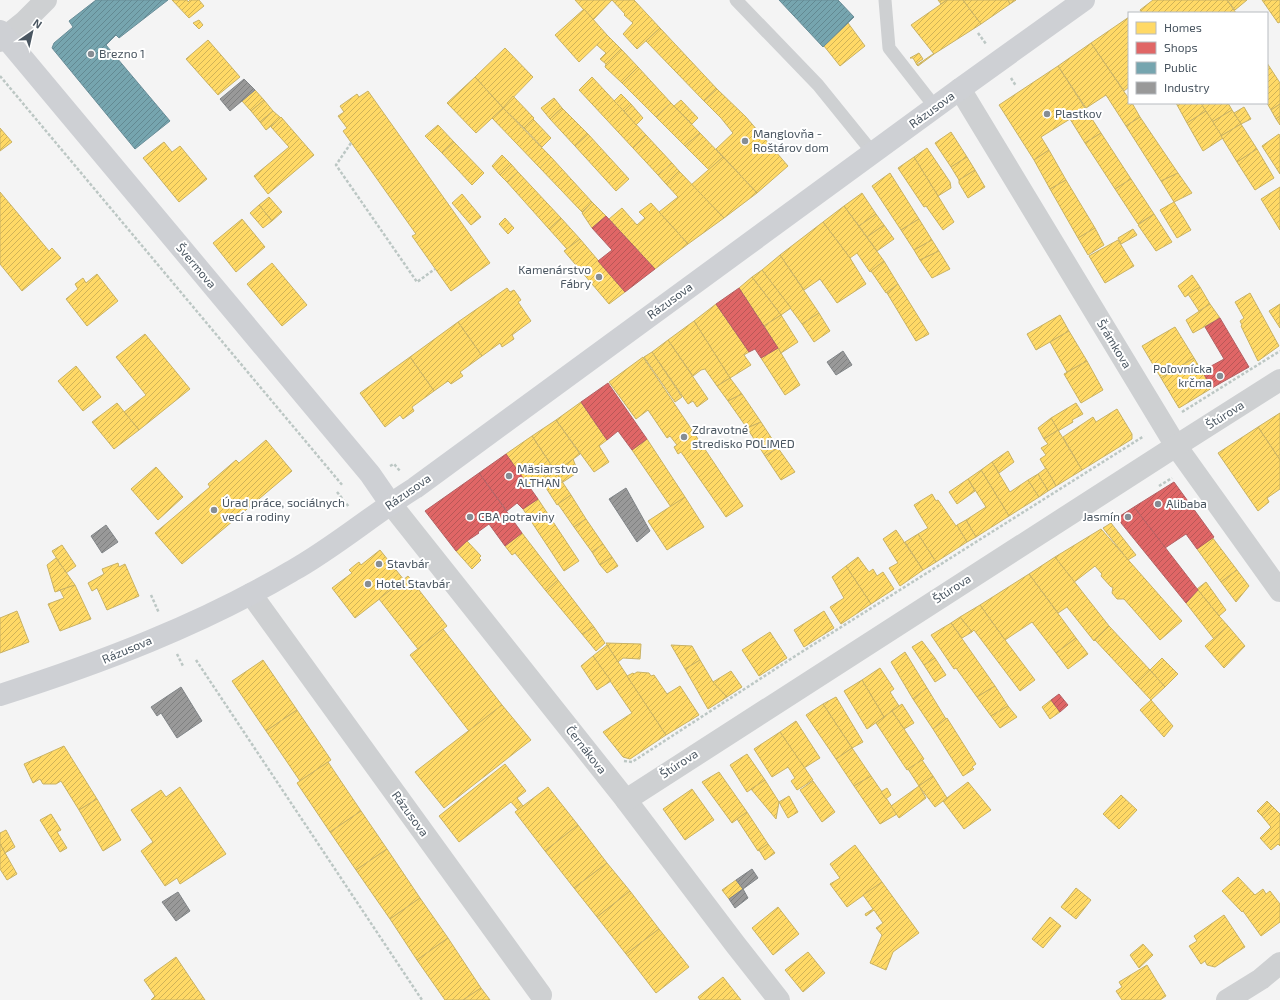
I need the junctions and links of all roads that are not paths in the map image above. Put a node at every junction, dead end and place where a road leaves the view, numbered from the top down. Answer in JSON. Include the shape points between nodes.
{"nodes":[{"id":1,"x":46,"y":0,"type":"edge"},
{"id":2,"x":736,"y":0,"type":"edge"},
{"id":3,"x":885,"y":0,"type":"edge"},
{"id":4,"x":1084,"y":0,"type":"edge"},
{"id":5,"x":2,"y":36,"type":"edge"},
{"id":6,"x":960,"y":89,"type":"junction"},
{"id":7,"x":935,"y":107,"type":"junction"},
{"id":8,"x":873,"y":153,"type":"junction"},
{"id":9,"x":1280,"y":380,"type":"edge"},
{"id":10,"x":1176,"y":446,"type":"junction"},
{"id":11,"x":390,"y":503,"type":"junction"},
{"id":12,"x":1280,"y":590,"type":"edge"},
{"id":13,"x":251,"y":594,"type":"junction"},
{"id":14,"x":0,"y":695,"type":"edge"},
{"id":15,"x":626,"y":800,"type":"junction"},
{"id":16,"x":1280,"y":963,"type":"edge"},
{"id":17,"x":543,"y":997,"type":"edge"},
{"id":18,"x":779,"y":1000,"type":"edge"},
{"id":19,"x":1227,"y":1000,"type":"edge"}],
"edges":[{"from":1,"to":5,"type":"street","via":[[25,21]]},
{"from":2,"to":8,"type":"lane","via":[[818,85]]},
{"from":3,"to":7,"type":"lane","via":[[889,48]]},
{"from":4,"to":6,"type":"main road","name":"Rázusova"},
{"from":5,"to":11,"type":"main road","name":"Švermova","via":[[370,474]]},
{"from":6,"to":7,"type":"main road","name":"Rázusova"},
{"from":6,"to":10,"type":"street","name":"Šrámkova"},
{"from":7,"to":8,"type":"main road","name":"Rázusova"},
{"from":8,"to":11,"type":"main road","name":"Rázusova","via":[[415,488]]},
{"from":9,"to":10,"type":"street","name":"Štúrova"},
{"from":10,"to":12,"type":"street","name":"Šrámkova"},
{"from":10,"to":15,"type":"street","name":"Štúrova"},
{"from":11,"to":13,"type":"main road","name":"Rázusova","via":[[294,571]]},
{"from":11,"to":15,"type":"street","name":"Černákova"},
{"from":13,"to":14,"type":"main road","name":"Rázusova","via":[[100,661]]},
{"from":13,"to":17,"type":"street","name":"Rázusova"},
{"from":15,"to":18,"type":"street","name":"Černákova"},
{"from":16,"to":19,"type":"street"}]}
